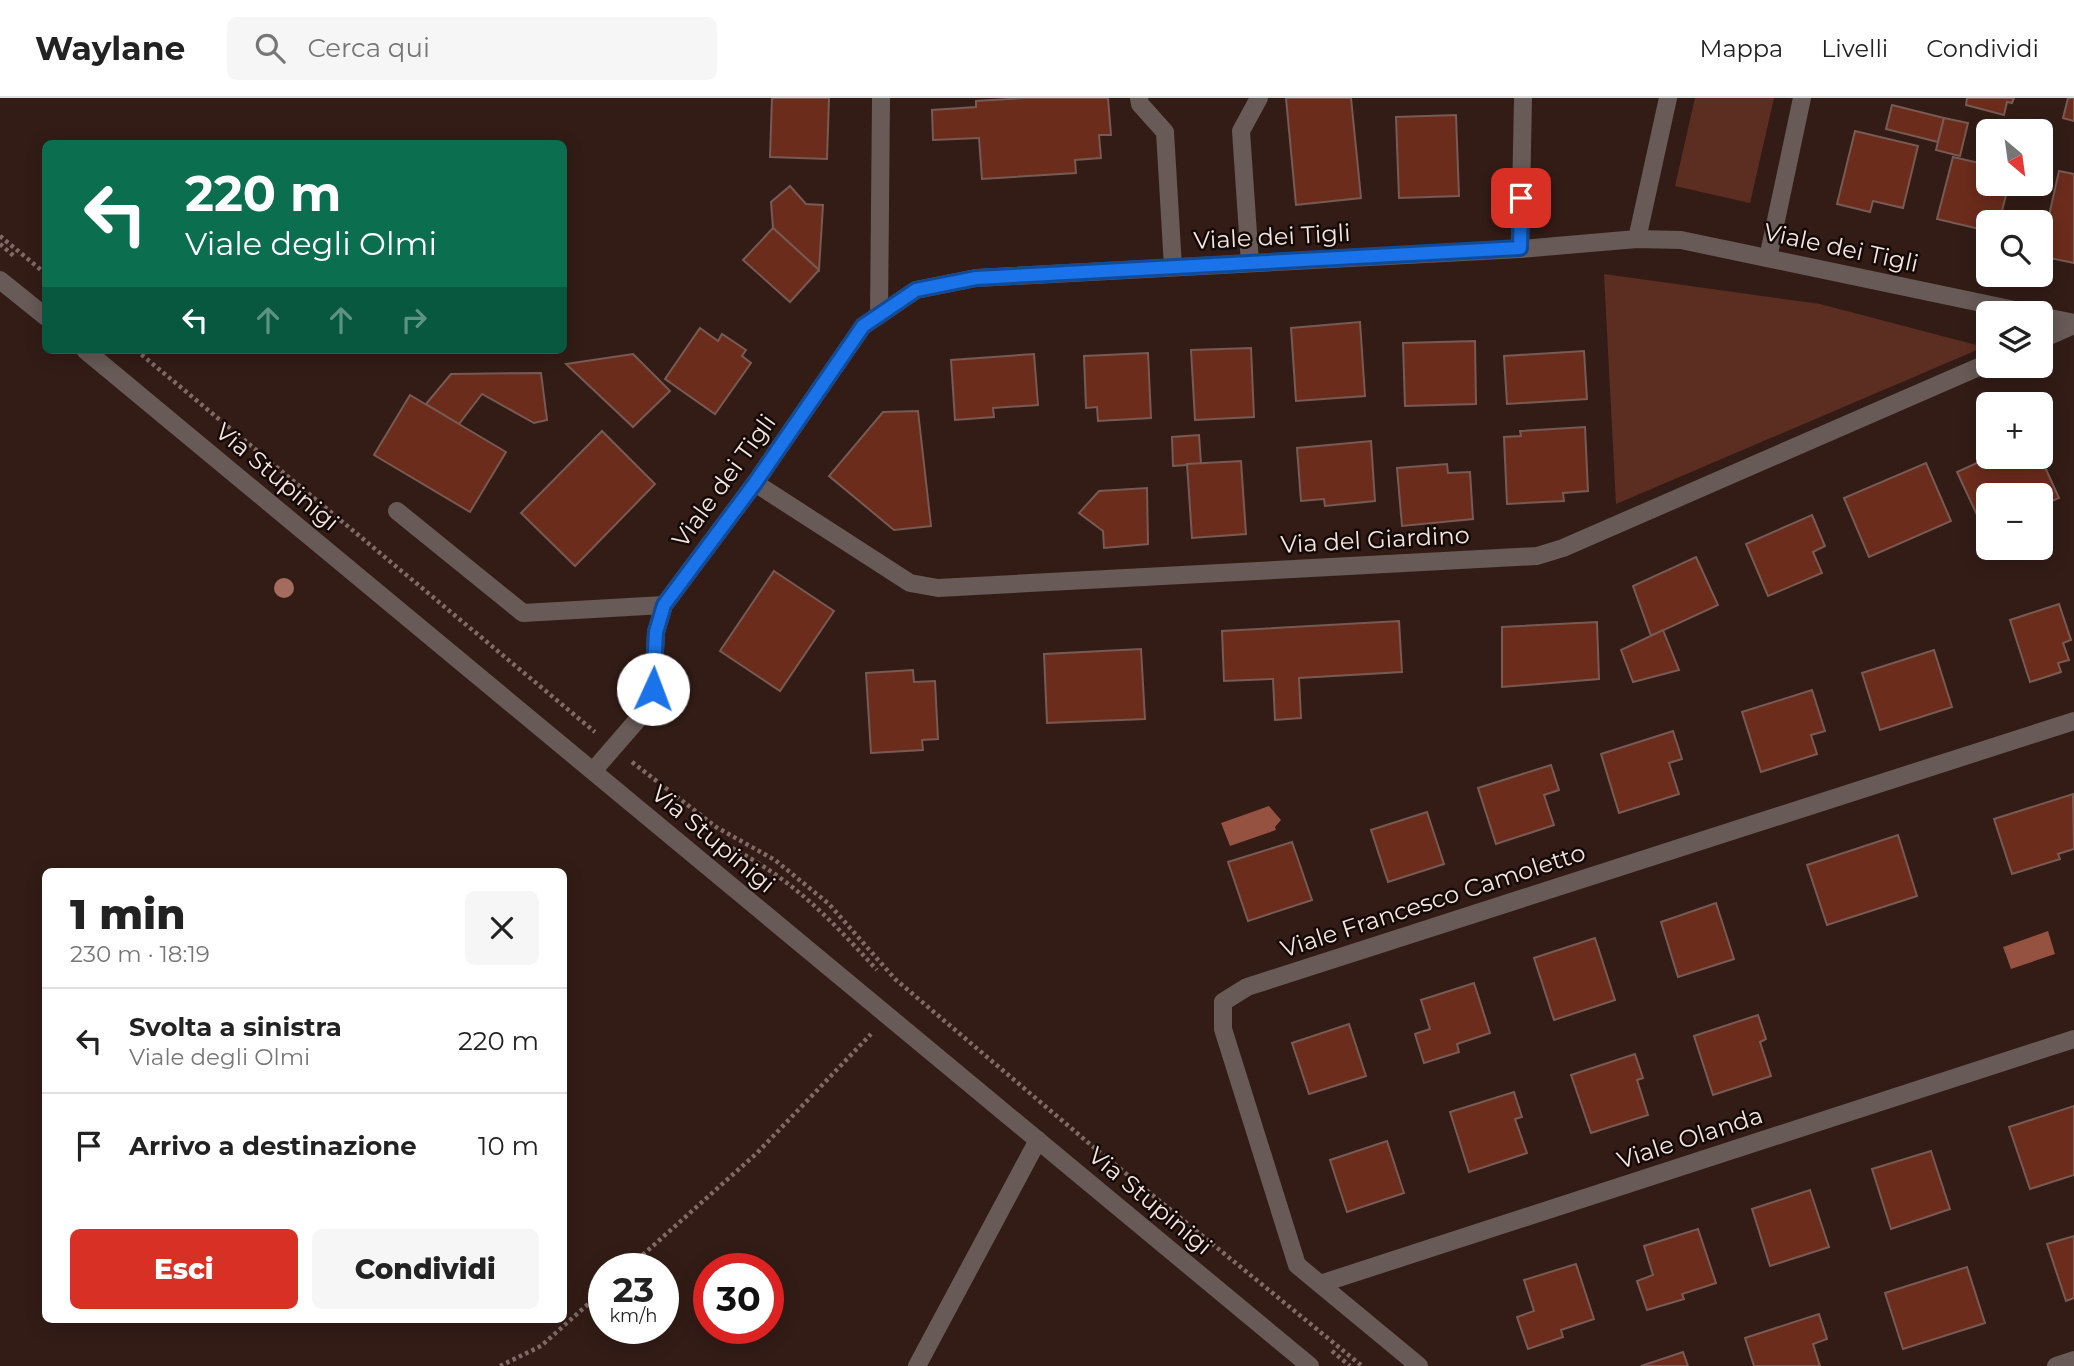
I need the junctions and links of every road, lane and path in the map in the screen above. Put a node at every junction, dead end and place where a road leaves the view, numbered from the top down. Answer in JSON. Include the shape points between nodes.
{"nodes":[{"id":1,"x":881,"y":98,"type":"edge"},
{"id":2,"x":1139,"y":98,"type":"edge"},
{"id":3,"x":1259,"y":98,"type":"edge"},
{"id":4,"x":1523,"y":98,"type":"edge"},
{"id":5,"x":1668,"y":98,"type":"edge"},
{"id":6,"x":1802,"y":98,"type":"edge"},
{"id":7,"x":0,"y":236,"type":"edge"},
{"id":8,"x":1637,"y":239,"type":"junction"},
{"id":9,"x":1520,"y":248,"type":"junction"},
{"id":10,"x":1768,"y":258,"type":"junction"},
{"id":11,"x":1250,"y":263,"type":"junction"},
{"id":12,"x":1173,"y":267,"type":"junction"},
{"id":13,"x":42,"y":271,"type":"edge"},
{"id":14,"x":0,"y":279,"type":"edge"},
{"id":15,"x":1976,"y":302,"type":"edge"},
{"id":16,"x":42,"y":314,"type":"edge"},
{"id":17,"x":879,"y":315,"type":"junction"},
{"id":18,"x":2053,"y":319,"type":"edge"},
{"id":19,"x":2074,"y":324,"type":"edge"},
{"id":20,"x":2053,"y":334,"type":"edge"},
{"id":21,"x":90,"y":354,"type":"edge"},
{"id":22,"x":140,"y":354,"type":"edge"},
{"id":23,"x":1976,"y":368,"type":"edge"},
{"id":24,"x":755,"y":483,"type":"junction"},
{"id":25,"x":397,"y":511,"type":"dead end"},
{"id":26,"x":664,"y":605,"type":"junction"},
{"id":27,"x":2074,"y":722,"type":"edge"},
{"id":28,"x":614,"y":747,"type":"junction"},
{"id":29,"x":593,"y":771,"type":"junction"},
{"id":30,"x":889,"y":1016,"type":"junction"},
{"id":31,"x":2074,"y":1039,"type":"edge"},
{"id":32,"x":1038,"y":1140,"type":"junction"},
{"id":33,"x":646,"y":1253,"type":"edge"},
{"id":34,"x":1320,"y":1284,"type":"junction"},
{"id":35,"x":588,"y":1304,"type":"edge"},
{"id":36,"x":567,"y":1323,"type":"edge"},
{"id":37,"x":567,"y":1323,"type":"edge"},
{"id":38,"x":2074,"y":1360,"type":"edge"},
{"id":39,"x":500,"y":1366,"type":"edge"},
{"id":40,"x":917,"y":1366,"type":"edge"},
{"id":41,"x":1310,"y":1366,"type":"edge"},
{"id":42,"x":1362,"y":1366,"type":"edge"},
{"id":43,"x":1419,"y":1366,"type":"edge"},
{"id":44,"x":2056,"y":1366,"type":"edge"}],
"edges":[{"from":1,"to":17,"type":"street"},
{"from":2,"to":12,"type":"street","via":[[1165,132]]},
{"from":3,"to":11,"type":"street","via":[[1241,131]]},
{"from":4,"to":9,"type":"street"},
{"from":5,"to":8,"type":"street"},
{"from":6,"to":10,"type":"street"},
{"from":7,"to":13,"type":"path"},
{"from":8,"to":9,"type":"street","name":"Viale dei Tigli"},
{"from":8,"to":10,"type":"street","name":"Viale dei Tigli","via":[[1681,240]]},
{"from":9,"to":11,"type":"street","name":"Viale dei Tigli"},
{"from":10,"to":15,"type":"street","name":"Viale dei Tigli"},
{"from":11,"to":12,"type":"street","name":"Viale dei Tigli"},
{"from":12,"to":17,"type":"street","name":"Viale dei Tigli","via":[[976,278],[916,290]]},
{"from":14,"to":16,"type":"street"},
{"from":17,"to":24,"type":"street","name":"Viale dei Tigli","via":[[863,326]]},
{"from":18,"to":19,"type":"street"},
{"from":19,"to":20,"type":"street"},
{"from":21,"to":29,"type":"street","name":"Via Stupinigi"},
{"from":22,"to":28,"type":"path"},
{"from":23,"to":24,"type":"street","name":"Via del Giardino","via":[[1536,556],[938,588],[910,583]]},
{"from":24,"to":26,"type":"street","name":"Viale dei Tigli"},
{"from":25,"to":26,"type":"street","via":[[523,613]]},
{"from":26,"to":28,"type":"street","name":"Viale dei Tigli","via":[[646,710]]},
{"from":27,"to":34,"type":"street","name":"Viale Francesco Camoletto","via":[[1247,987],[1223,1002],[1223,1029],[1297,1265]]},
{"from":28,"to":29,"type":"street","name":"Viale dei Tigli"},
{"from":28,"to":42,"type":"path","via":[[716,827],[775,860],[829,904],[895,979]]},
{"from":29,"to":30,"type":"street","name":"Via Stupinigi"},
{"from":30,"to":32,"type":"street","name":"Via Stupinigi"},
{"from":30,"to":33,"type":"path","via":[[757,1153]]},
{"from":31,"to":34,"type":"street","name":"Viale Olanda"},
{"from":32,"to":40,"type":"street"},
{"from":32,"to":41,"type":"street","name":"Via Stupinigi"},
{"from":34,"to":43,"type":"street","name":"Viale Francesco Camoletto"},
{"from":35,"to":37,"type":"path"},
{"from":36,"to":39,"type":"path","via":[[541,1346]]},
{"from":38,"to":44,"type":"street"}]}
